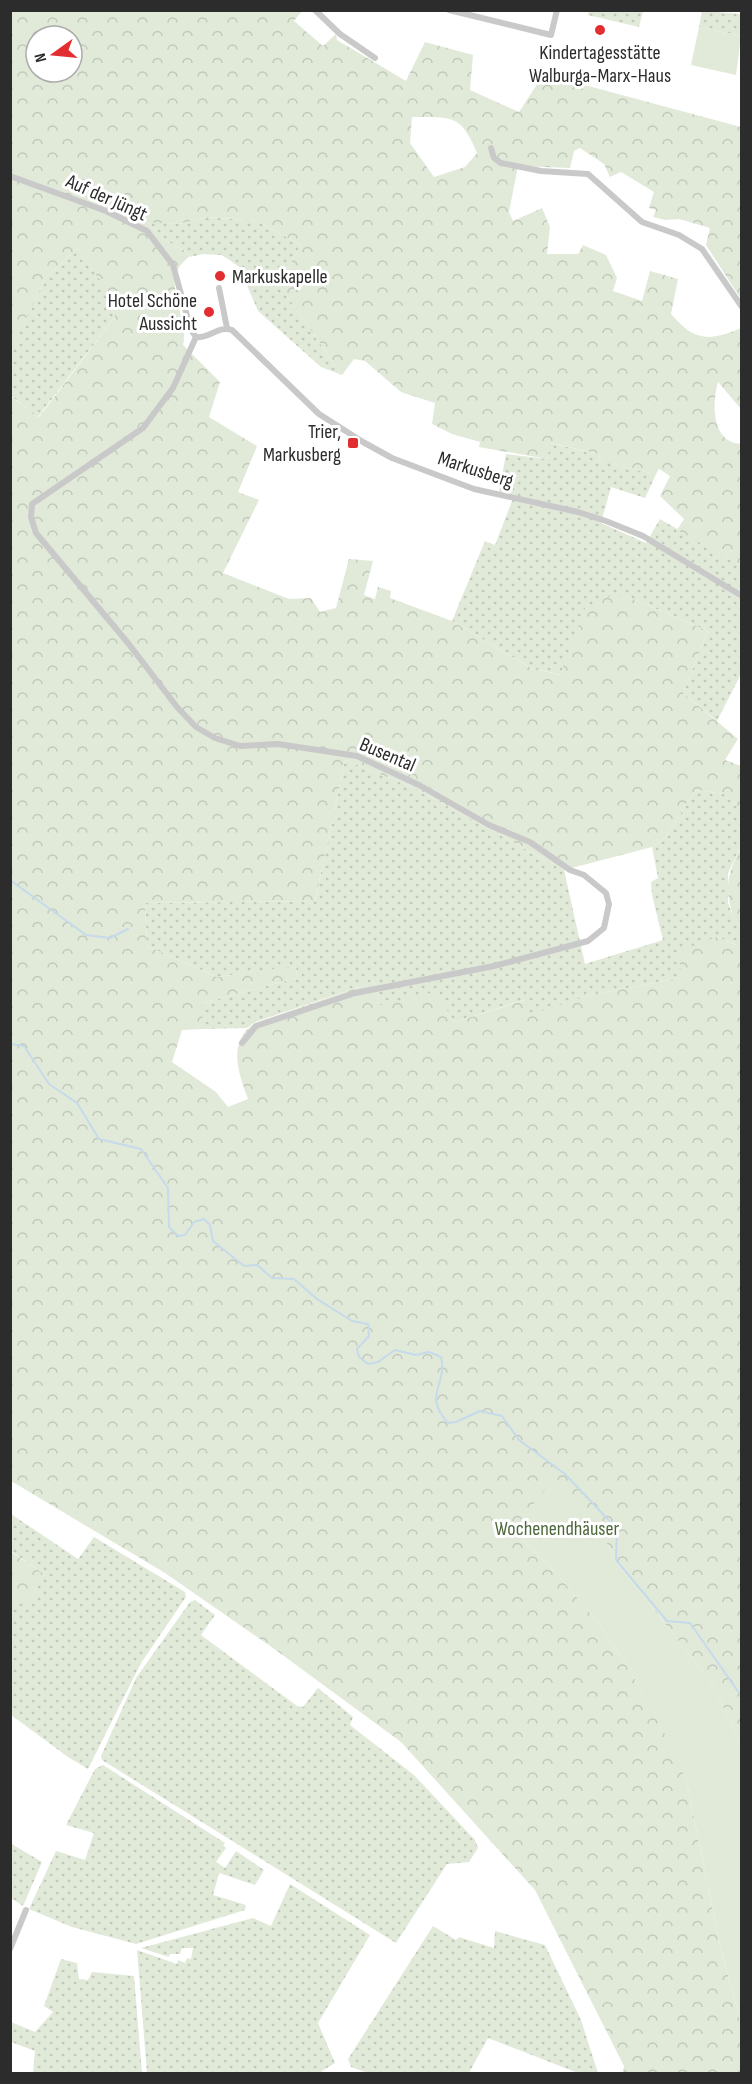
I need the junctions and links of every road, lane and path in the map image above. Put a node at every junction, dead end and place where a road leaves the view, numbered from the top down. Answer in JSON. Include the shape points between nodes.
{"nodes":[{"id":1,"x":315,"y":10,"type":"edge"},
{"id":2,"x":449,"y":10,"type":"edge"},
{"id":3,"x":557,"y":10,"type":"edge"},
{"id":4,"x":375,"y":58,"type":"dead end"},
{"id":5,"x":491,"y":148,"type":"dead end"},
{"id":6,"x":10,"y":176,"type":"edge"},
{"id":7,"x":219,"y":288,"type":"dead end"},
{"id":8,"x":741,"y":307,"type":"edge"},
{"id":9,"x":227,"y":328,"type":"junction"},
{"id":10,"x":196,"y":337,"type":"junction"},
{"id":11,"x":741,"y":596,"type":"edge"},
{"id":12,"x":242,"y":1043,"type":"dead end"},
{"id":13,"x":26,"y":1910,"type":"dead end"},
{"id":14,"x":10,"y":1949,"type":"edge"}],
"edges":[{"from":1,"to":4,"type":"street","via":[[340,34]]},
{"from":2,"to":3,"type":"street","via":[[551,35]]},
{"from":5,"to":8,"type":"street","via":[[494,158],[501,163],[588,174],[642,222],[680,235],[702,249]]},
{"from":6,"to":10,"type":"street","name":"Auf der Jüngt","via":[[98,208],[147,231],[173,265]]},
{"from":7,"to":9,"type":"street"},
{"from":9,"to":10,"type":"street"},
{"from":9,"to":11,"type":"street","name":"Markusberg","via":[[319,414],[392,458],[474,489],[606,521],[643,536]]},
{"from":10,"to":12,"type":"street","name":"Busental","via":[[173,388],[143,428],[32,504],[36,533],[196,727],[240,746],[278,744],[357,756],[419,785],[489,825],[530,842],[570,870],[584,875],[606,893],[609,904],[603,928],[588,941],[494,966],[355,993],[256,1026]]},
{"from":13,"to":14,"type":"street"}]}
